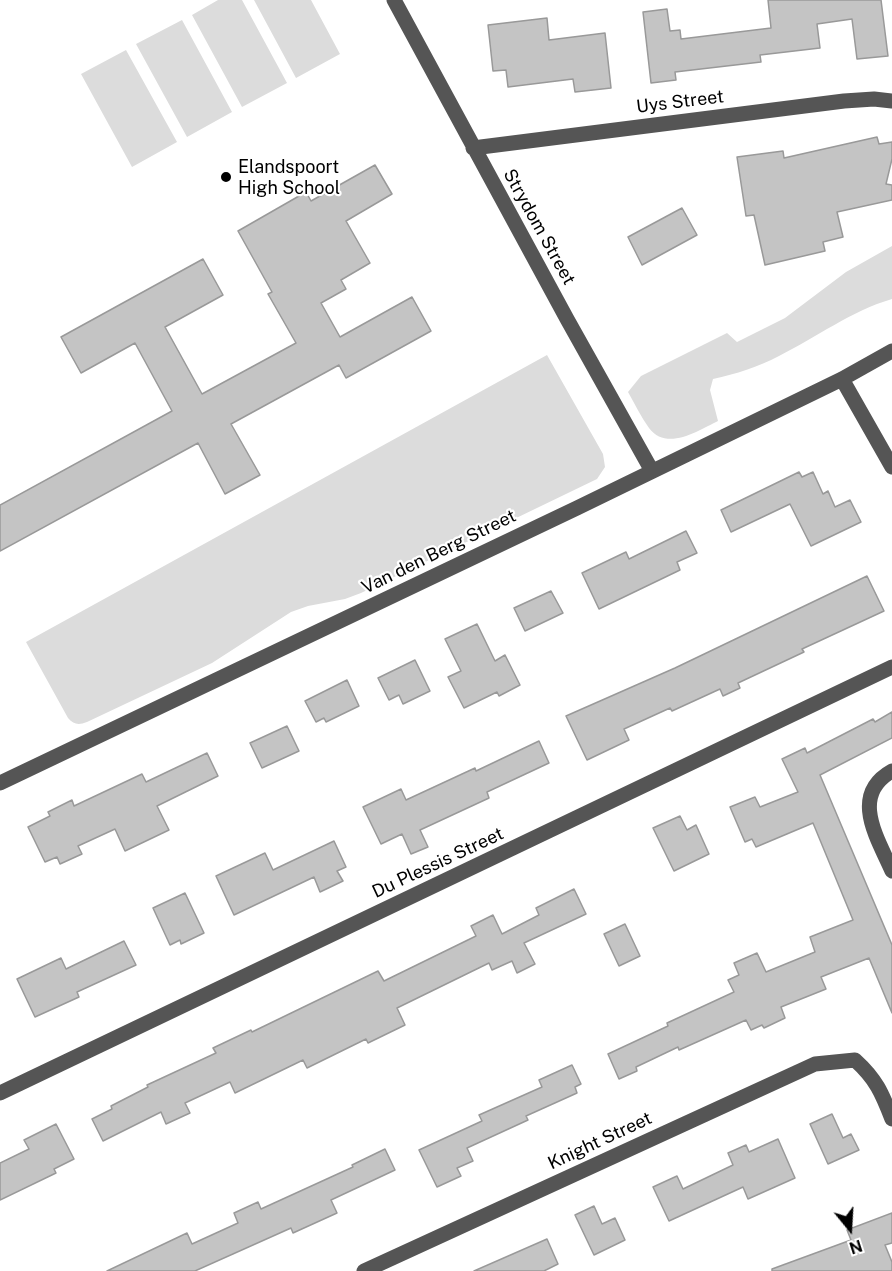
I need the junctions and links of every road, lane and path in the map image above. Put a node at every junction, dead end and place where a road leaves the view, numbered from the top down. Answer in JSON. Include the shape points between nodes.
{"nodes":[{"id":1,"x":394,"y":0,"type":"edge"},
{"id":2,"x":892,"y":101,"type":"edge"},
{"id":3,"x":473,"y":148,"type":"junction"},
{"id":4,"x":892,"y":351,"type":"edge"},
{"id":5,"x":842,"y":379,"type":"junction"},
{"id":6,"x":892,"y":466,"type":"edge"},
{"id":7,"x":652,"y":471,"type":"junction"},
{"id":8,"x":892,"y":667,"type":"edge"},
{"id":9,"x":892,"y":771,"type":"edge"},
{"id":10,"x":0,"y":783,"type":"edge"},
{"id":11,"x":892,"y":871,"type":"edge"},
{"id":12,"x":0,"y":1093,"type":"edge"},
{"id":13,"x":892,"y":1119,"type":"edge"},
{"id":14,"x":364,"y":1271,"type":"edge"}],
"edges":[{"from":1,"to":3,"type":"street","name":"Strydom Street"},
{"from":2,"to":3,"type":"street","name":"Uys Street","via":[[844,101]]},
{"from":3,"to":7,"type":"street","name":"Strydom Street"},
{"from":4,"to":5,"type":"street","name":"Van den Berg Street"},
{"from":5,"to":6,"type":"street"},
{"from":5,"to":7,"type":"street","name":"Van den Berg Street"},
{"from":7,"to":10,"type":"street","name":"Van den Berg Street"},
{"from":8,"to":12,"type":"street","name":"Du Plessis Street"},
{"from":9,"to":11,"type":"street","via":[[882,776],[872,790],[869,809]]},
{"from":13,"to":14,"type":"street","name":"Knight Street","via":[[872,1075],[855,1060],[815,1064]]}]}
